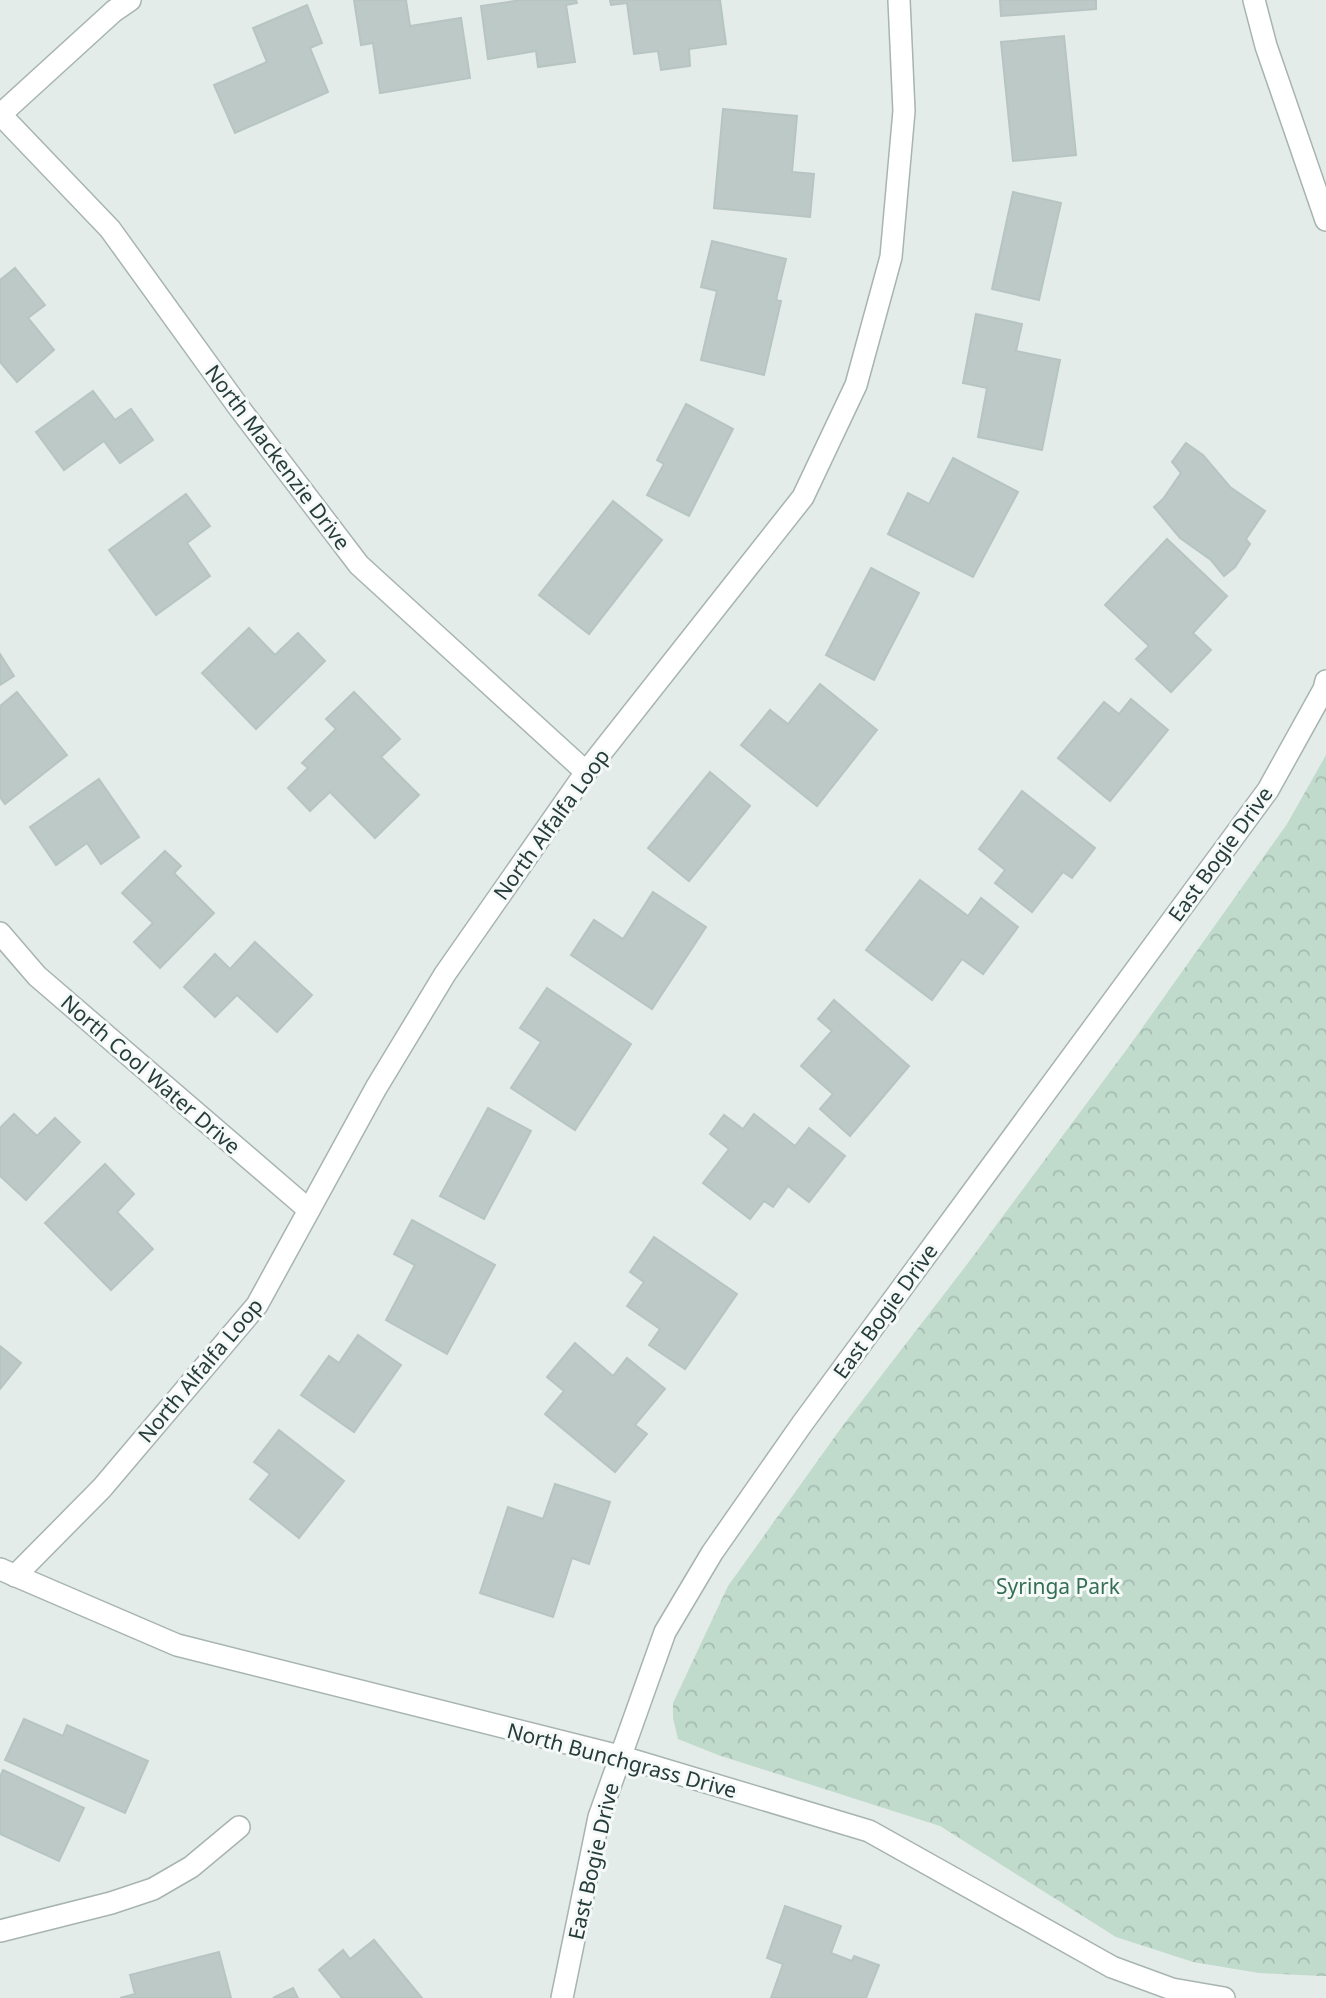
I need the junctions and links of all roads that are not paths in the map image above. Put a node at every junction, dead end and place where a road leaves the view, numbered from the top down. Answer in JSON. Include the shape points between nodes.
{"nodes":[{"id":1,"x":130,"y":0,"type":"edge"},
{"id":2,"x":899,"y":0,"type":"edge"},
{"id":3,"x":1254,"y":0,"type":"edge"},
{"id":4,"x":0,"y":114,"type":"edge"},
{"id":5,"x":1326,"y":220,"type":"edge"},
{"id":6,"x":1326,"y":681,"type":"edge"},
{"id":7,"x":586,"y":772,"type":"junction"},
{"id":8,"x":0,"y":933,"type":"edge"},
{"id":9,"x":309,"y":1210,"type":"junction"},
{"id":10,"x":7,"y":1572,"type":"edge"},
{"id":11,"x":619,"y":1756,"type":"junction"},
{"id":12,"x":239,"y":1826,"type":"dead end"},
{"id":13,"x":0,"y":1931,"type":"edge"},
{"id":14,"x":562,"y":1998,"type":"edge"},
{"id":15,"x":1224,"y":1998,"type":"edge"}],
"edges":[{"from":1,"to":4,"type":"street"},
{"from":2,"to":7,"type":"street","name":"North Alfalfa Loop","via":[[904,111],[891,257],[856,385],[803,497]]},
{"from":3,"to":5,"type":"street"},
{"from":4,"to":7,"type":"street","name":"North Mackenzie Drive","via":[[110,229],[359,565]]},
{"from":6,"to":11,"type":"street","name":"East Bogie Drive","via":[[1268,790],[712,1553],[665,1632]]},
{"from":7,"to":9,"type":"street","name":"North Alfalfa Loop","via":[[445,974]]},
{"from":8,"to":9,"type":"street","name":"North Cool Water Drive","via":[[37,976]]},
{"from":9,"to":10,"type":"street","name":"North Alfalfa Loop","via":[[257,1305],[102,1488]]},
{"from":10,"to":11,"type":"street","name":"North Bunchgrass Drive","via":[[177,1645]]},
{"from":11,"to":14,"type":"street","name":"East Bogie Drive","via":[[599,1817]]},
{"from":11,"to":15,"type":"street","name":"North Bunchgrass Drive","via":[[869,1831],[1112,1967],[1172,1989]]},
{"from":12,"to":13,"type":"street","via":[[191,1867],[153,1889]]}]}
